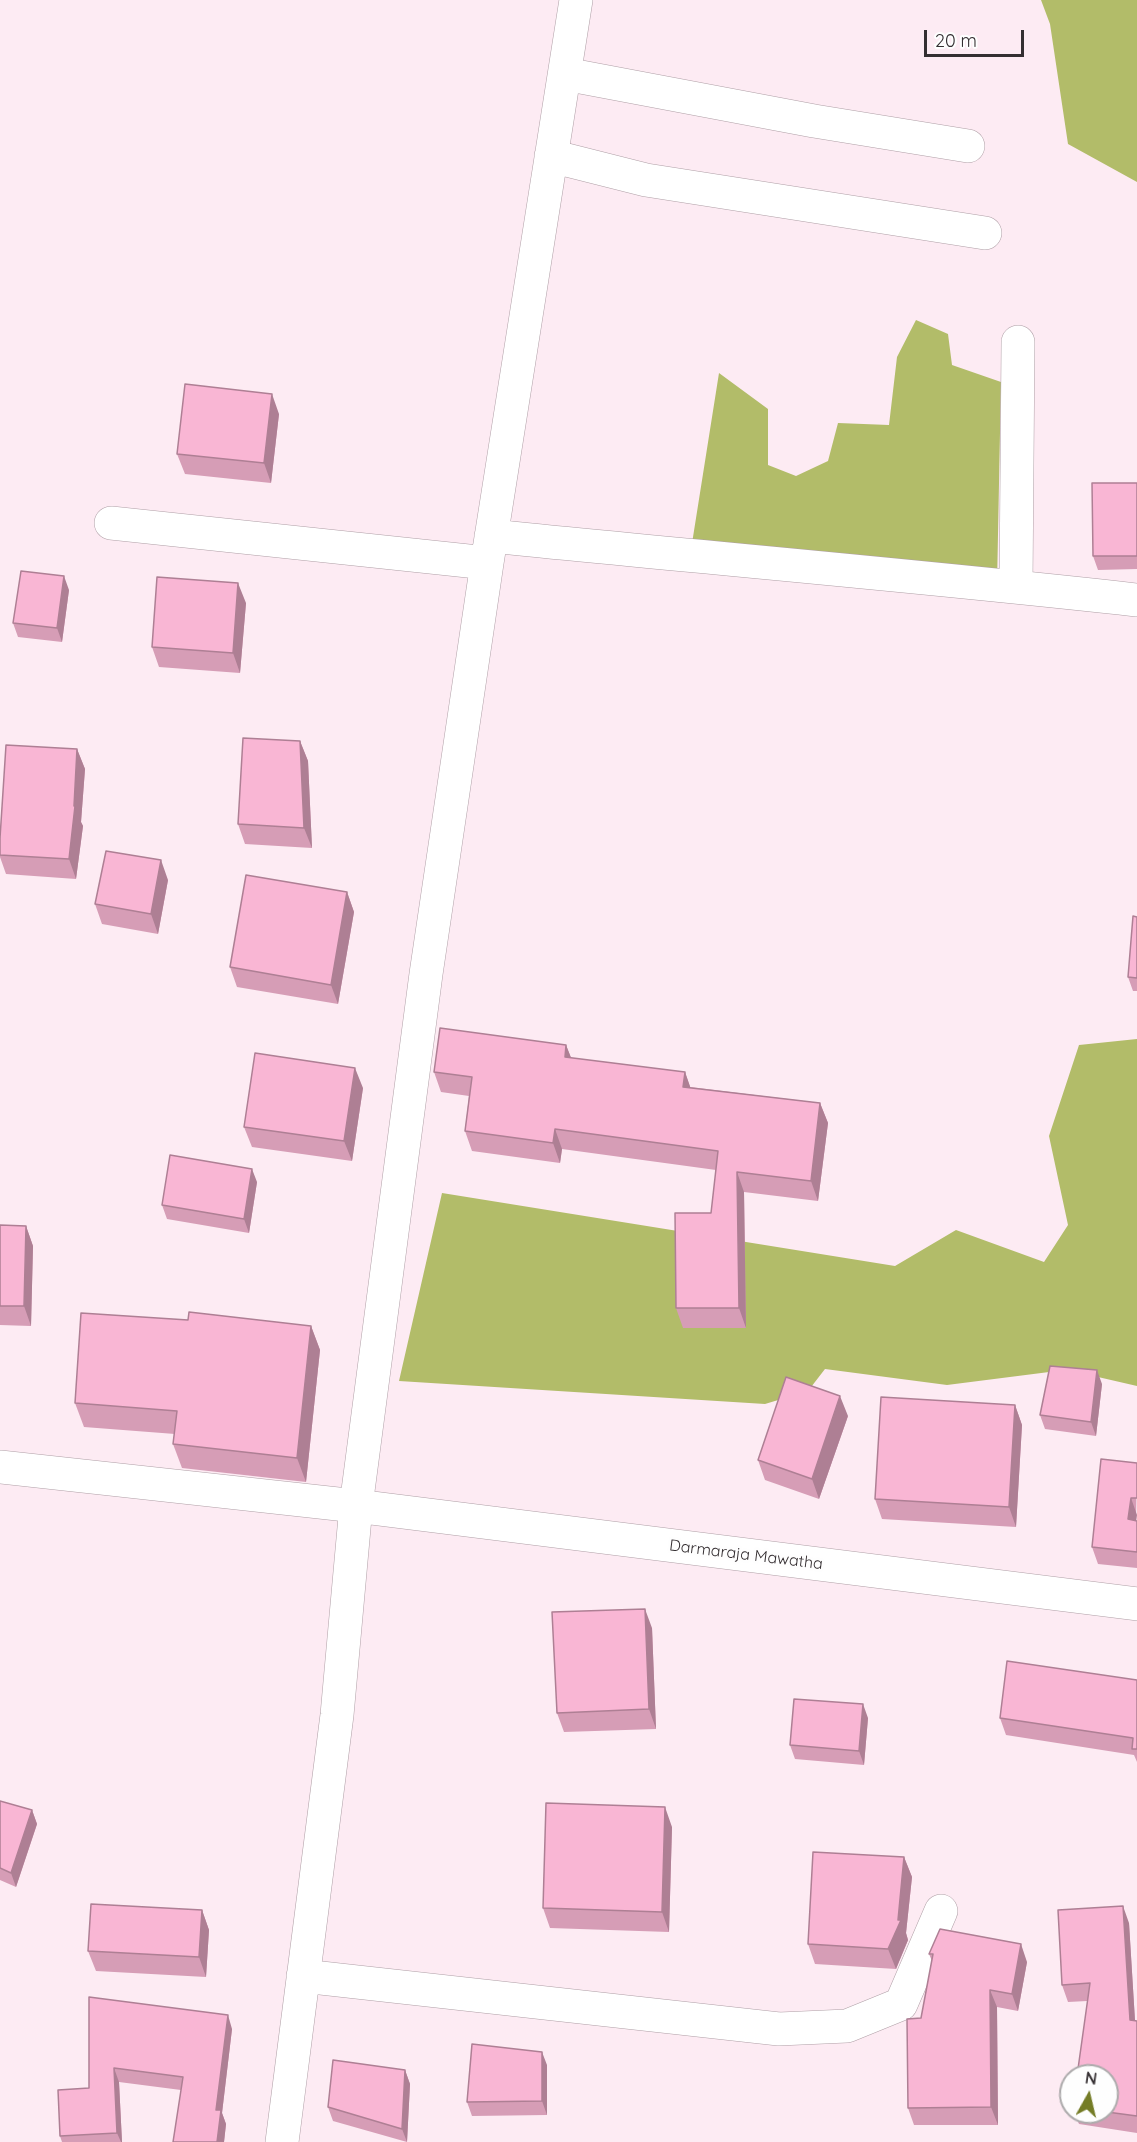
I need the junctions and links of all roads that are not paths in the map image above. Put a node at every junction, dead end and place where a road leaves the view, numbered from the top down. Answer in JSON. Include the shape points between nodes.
{"nodes":[{"id":1,"x":576,"y":0,"type":"edge"},
{"id":2,"x":565,"y":74,"type":"junction"},
{"id":3,"x":968,"y":146,"type":"dead end"},
{"id":4,"x":551,"y":156,"type":"junction"},
{"id":5,"x":985,"y":233,"type":"dead end"},
{"id":6,"x":1018,"y":342,"type":"dead end"},
{"id":7,"x":111,"y":523,"type":"dead end"},
{"id":8,"x":489,"y":549,"type":"junction"},
{"id":9,"x":1016,"y":586,"type":"junction"},
{"id":10,"x":1137,"y":600,"type":"edge"},
{"id":11,"x":0,"y":1467,"type":"edge"},
{"id":12,"x":356,"y":1506,"type":"junction"},
{"id":13,"x":1137,"y":1604,"type":"edge"},
{"id":14,"x":941,"y":1911,"type":"dead end"},
{"id":15,"x":303,"y":1976,"type":"junction"},
{"id":16,"x":282,"y":2142,"type":"edge"}],
"edges":[{"from":1,"to":2,"type":"street"},
{"from":2,"to":3,"type":"street"},
{"from":2,"to":4,"type":"street"},
{"from":4,"to":5,"type":"street","via":[[646,180]]},
{"from":4,"to":8,"type":"street"},
{"from":6,"to":9,"type":"street"},
{"from":7,"to":8,"type":"street"},
{"from":8,"to":9,"type":"street"},
{"from":8,"to":12,"type":"street","via":[[424,986]]},
{"from":9,"to":10,"type":"street"},
{"from":11,"to":12,"type":"street","name":"Darmaraja Mawatha"},
{"from":12,"to":13,"type":"street","name":"Darmaraja Mawatha"},
{"from":12,"to":15,"type":"street","via":[[337,1714]]},
{"from":14,"to":15,"type":"street","via":[[901,2004],[847,2026],[779,2029]]},
{"from":15,"to":16,"type":"street"}]}
